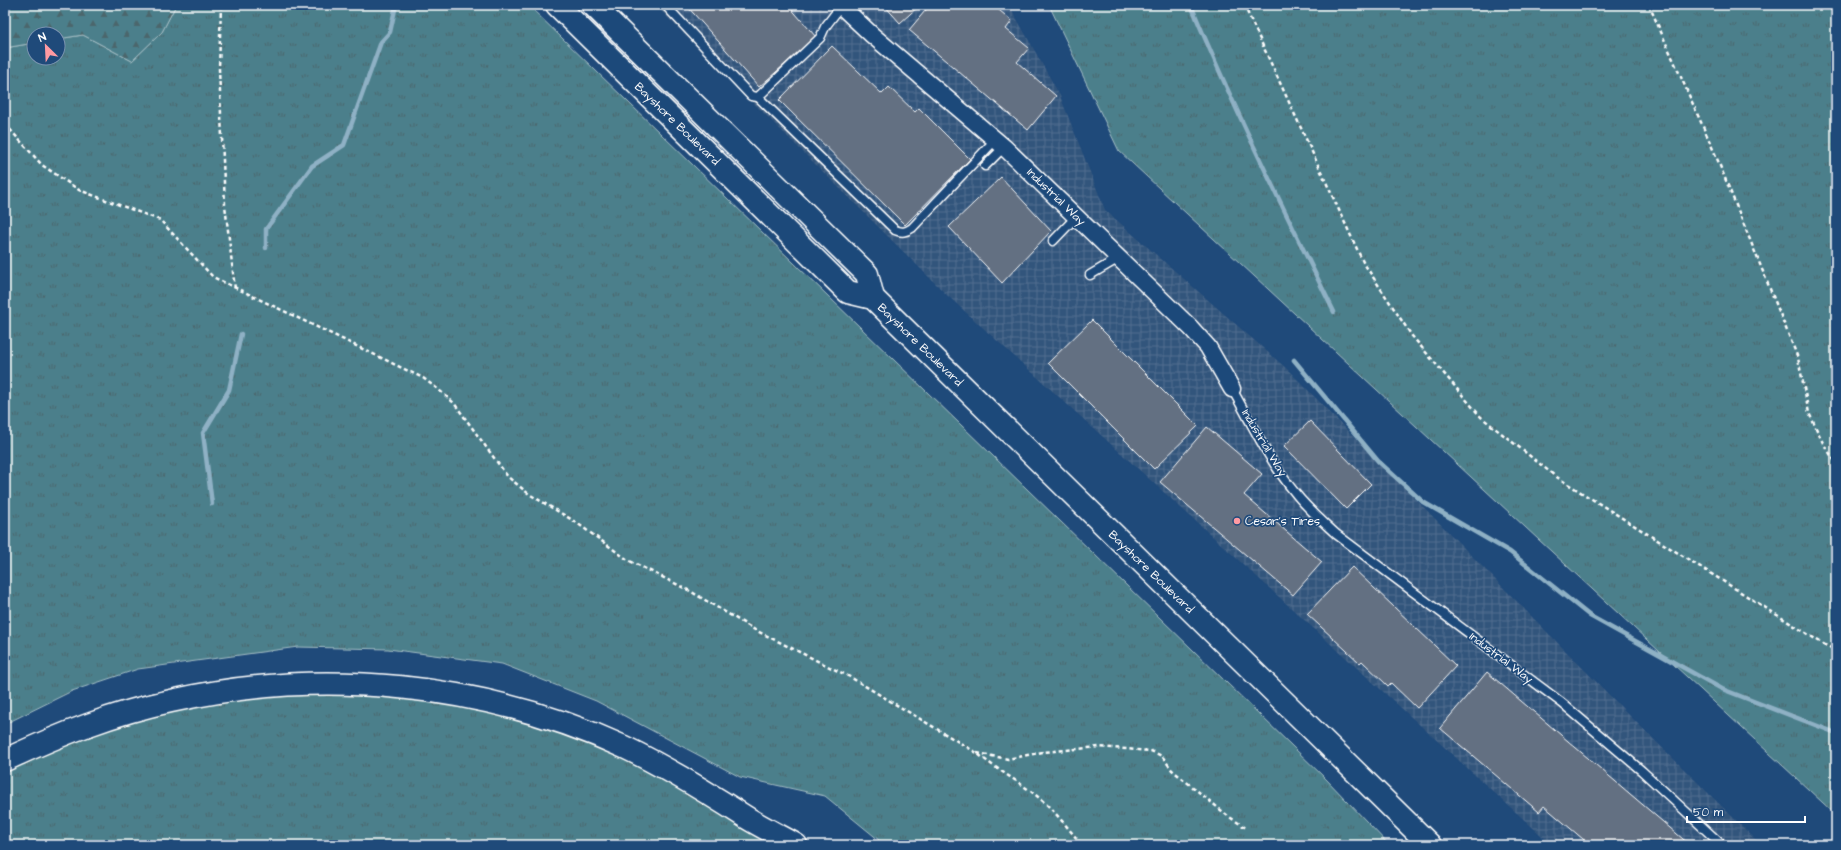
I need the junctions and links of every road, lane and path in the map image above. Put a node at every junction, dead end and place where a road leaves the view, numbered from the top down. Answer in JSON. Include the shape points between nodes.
{"nodes":[{"id":1,"x":221,"y":5,"type":"edge"},
{"id":2,"x":557,"y":5,"type":"edge"},
{"id":3,"x":594,"y":5,"type":"edge"},
{"id":4,"x":665,"y":5,"type":"edge"},
{"id":5,"x":840,"y":5,"type":"edge"},
{"id":6,"x":1244,"y":5,"type":"edge"},
{"id":7,"x":1649,"y":5,"type":"edge"},
{"id":8,"x":758,"y":97,"type":"junction"},
{"id":9,"x":5,"y":124,"type":"edge"},
{"id":10,"x":1000,"y":143,"type":"junction"},
{"id":11,"x":985,"y":166,"type":"dead end"},
{"id":12,"x":1076,"y":216,"type":"junction"},
{"id":13,"x":1052,"y":241,"type":"dead end"},
{"id":14,"x":1119,"y":258,"type":"junction"},
{"id":15,"x":1090,"y":275,"type":"dead end"},
{"id":16,"x":235,"y":288,"type":"junction"},
{"id":17,"x":873,"y":298,"type":"junction"},
{"id":18,"x":1232,"y":389,"type":"joint"},
{"id":19,"x":1836,"y":462,"type":"edge"},
{"id":20,"x":1836,"y":650,"type":"edge"},
{"id":21,"x":977,"y":753,"type":"junction"},
{"id":22,"x":5,"y":760,"type":"edge"},
{"id":23,"x":745,"y":817,"type":"junction"},
{"id":24,"x":1246,"y":828,"type":"dead end"},
{"id":25,"x":774,"y":845,"type":"edge"},
{"id":26,"x":796,"y":845,"type":"edge"},
{"id":27,"x":1082,"y":845,"type":"edge"},
{"id":28,"x":1430,"y":845,"type":"edge"},
{"id":29,"x":1722,"y":845,"type":"edge"}],
"edges":[{"from":1,"to":16,"type":"path","via":[[219,69],[225,205]]},
{"from":2,"to":17,"type":"main road","name":"Bayshore Boulevard","via":[[848,292]]},
{"from":3,"to":17,"type":"main road","name":"Bayshore Boulevard","via":[[867,274]]},
{"from":4,"to":8,"type":"lane","via":[[751,96]]},
{"from":5,"to":8,"type":"lane","via":[[820,38]]},
{"from":5,"to":10,"type":"street","name":"Industrial Way"},
{"from":6,"to":20,"type":"path","via":[[1363,262],[1412,336],[1481,417],[1555,476],[1825,646]]},
{"from":7,"to":19,"type":"path","via":[[1716,156],[1798,358],[1809,413],[1823,443]]},
{"from":8,"to":10,"type":"lane","via":[[894,230],[899,232],[912,228]]},
{"from":9,"to":16,"type":"path","via":[[42,165],[79,190],[160,220],[213,277]]},
{"from":10,"to":11,"type":"lane"},
{"from":10,"to":12,"type":"street","name":"Industrial Way"},
{"from":12,"to":13,"type":"lane"},
{"from":12,"to":14,"type":"street","name":"Industrial Way"},
{"from":14,"to":15,"type":"lane"},
{"from":14,"to":18,"type":"street","name":"Industrial Way","via":[[1208,347]]},
{"from":16,"to":21,"type":"path","via":[[423,378],[454,403],[508,476],[529,494],[574,521],[628,560],[690,591],[755,630],[850,677]]},
{"from":17,"to":28,"type":"main road","name":"Bayshore Boulevard"},
{"from":18,"to":29,"type":"lane","name":"Industrial Way","via":[[1278,469],[1315,515],[1336,534],[1603,736]]},
{"from":21,"to":24,"type":"path","via":[[1008,758],[1099,747],[1151,751],[1162,756],[1172,770]]},
{"from":21,"to":27,"type":"path","via":[[990,765],[1034,793]]},
{"from":22,"to":23,"type":"main road","via":[[69,732],[178,699],[277,686],[382,686],[474,698],[556,720],[654,762],[716,797]]},
{"from":23,"to":25,"type":"main road"},
{"from":23,"to":26,"type":"main road"}]}
